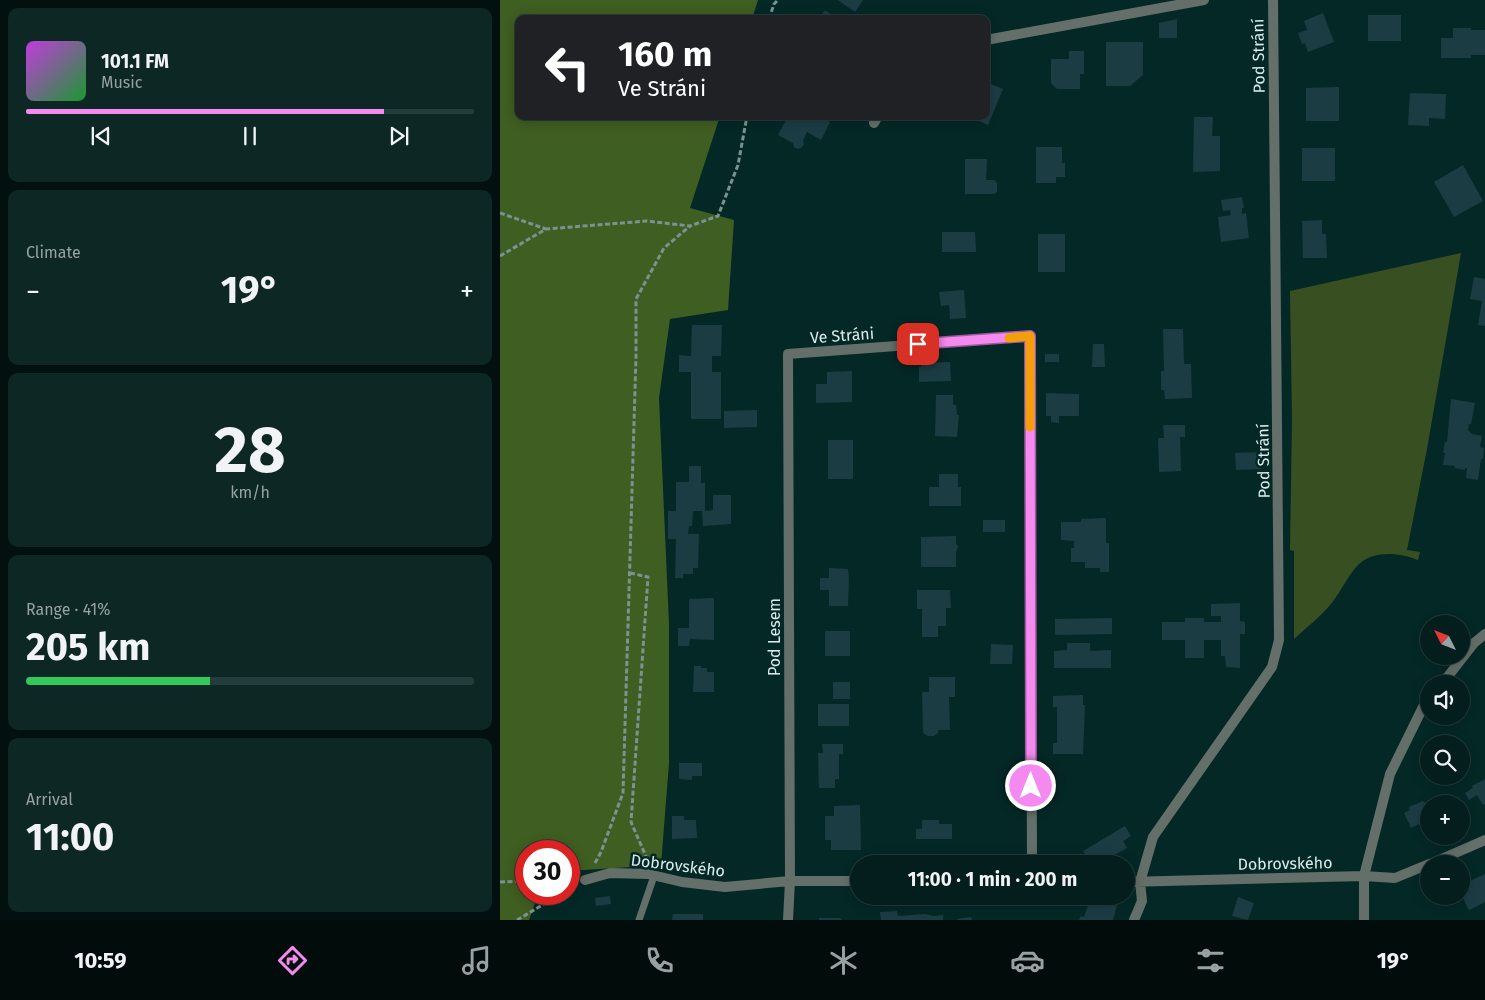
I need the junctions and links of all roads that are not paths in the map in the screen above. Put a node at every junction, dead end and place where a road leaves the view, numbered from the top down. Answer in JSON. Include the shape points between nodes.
{"nodes":[{"id":1,"x":1204,"y":0,"type":"edge"},
{"id":2,"x":1273,"y":0,"type":"edge"},
{"id":3,"x":990,"y":39,"type":"edge"},
{"id":4,"x":788,"y":354,"type":"joint"},
{"id":5,"x":1485,"y":634,"type":"edge"},
{"id":6,"x":1449,"y":675,"type":"edge"},
{"id":7,"x":1420,"y":713,"type":"edge"},
{"id":8,"x":1485,"y":840,"type":"edge"},
{"id":9,"x":1032,"y":855,"type":"edge"},
{"id":10,"x":1450,"y":855,"type":"edge"},
{"id":11,"x":1420,"y":868,"type":"edge"},
{"id":12,"x":654,"y":876,"type":"junction"},
{"id":13,"x":1364,"y":876,"type":"junction"},
{"id":14,"x":584,"y":880,"type":"road end"},
{"id":15,"x":790,"y":881,"type":"junction"},
{"id":16,"x":850,"y":881,"type":"edge"},
{"id":17,"x":1135,"y":882,"type":"edge"},
{"id":18,"x":1140,"y":882,"type":"junction"},
{"id":19,"x":639,"y":920,"type":"edge"},
{"id":20,"x":788,"y":920,"type":"edge"},
{"id":21,"x":1134,"y":920,"type":"edge"},
{"id":22,"x":1364,"y":920,"type":"edge"}],
"edges":[{"from":1,"to":3,"type":"street"},
{"from":2,"to":18,"type":"street","name":"Pod Strání","via":[[1280,640],[1272,667],[1153,837]]},
{"from":4,"to":9,"type":"street","name":"Ve Stráni","via":[[1030,336]]},
{"from":4,"to":15,"type":"street","name":"Pod Lesem"},
{"from":5,"to":6,"type":"street"},
{"from":7,"to":13,"type":"street","via":[[1390,774]]},
{"from":8,"to":10,"type":"street","name":"Dobrovského"},
{"from":11,"to":13,"type":"street","name":"Dobrovského","via":[[1395,878]]},
{"from":12,"to":14,"type":"street","name":"Dobrovského","via":[[610,874]]},
{"from":12,"to":15,"type":"street","name":"Dobrovského","via":[[725,887]]},
{"from":12,"to":19,"type":"lane"},
{"from":13,"to":18,"type":"street","name":"Dobrovského"},
{"from":13,"to":22,"type":"street"},
{"from":15,"to":16,"type":"street","name":"Dobrovského"},
{"from":15,"to":20,"type":"street","name":"Pod Lesem"},
{"from":17,"to":18,"type":"street","name":"Dobrovského"},
{"from":18,"to":21,"type":"street","via":[[1142,901]]}]}
